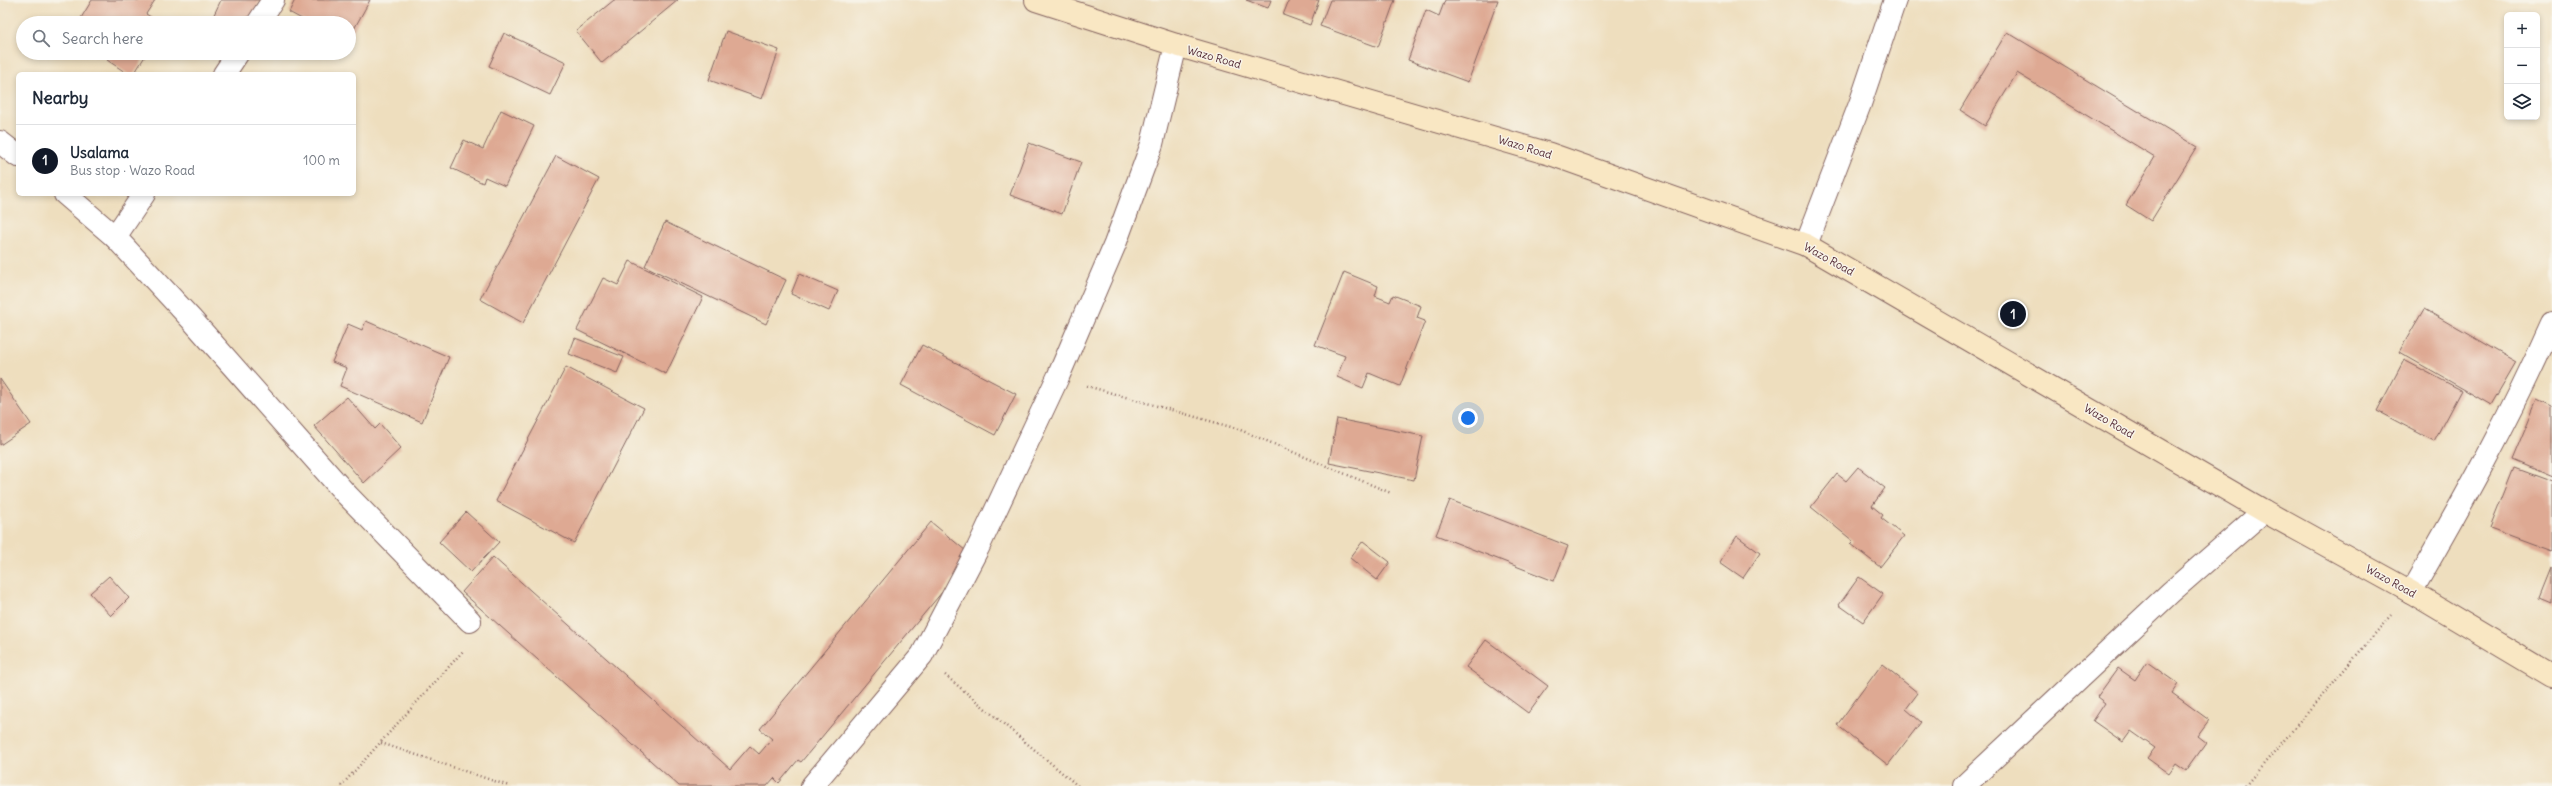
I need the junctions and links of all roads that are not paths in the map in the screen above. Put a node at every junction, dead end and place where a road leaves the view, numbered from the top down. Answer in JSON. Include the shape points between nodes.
{"nodes":[{"id":1,"x":273,"y":0,"type":"edge"},
{"id":2,"x":1036,"y":0,"type":"edge"},
{"id":3,"x":1895,"y":0,"type":"edge"},
{"id":4,"x":263,"y":16,"type":"edge"},
{"id":5,"x":1176,"y":46,"type":"junction"},
{"id":6,"x":233,"y":60,"type":"edge"},
{"id":7,"x":225,"y":72,"type":"edge"},
{"id":8,"x":0,"y":142,"type":"edge"},
{"id":9,"x":16,"y":154,"type":"edge"},
{"id":10,"x":67,"y":196,"type":"edge"},
{"id":11,"x":143,"y":196,"type":"edge"},
{"id":12,"x":115,"y":237,"type":"junction"},
{"id":13,"x":1806,"y":245,"type":"junction"},
{"id":14,"x":2552,"y":323,"type":"edge"},
{"id":15,"x":2264,"y":511,"type":"junction"},
{"id":16,"x":2411,"y":592,"type":"junction"},
{"id":17,"x":470,"y":621,"type":"road end"},
{"id":18,"x":2552,"y":676,"type":"edge"},
{"id":19,"x":812,"y":786,"type":"edge"},
{"id":20,"x":1964,"y":786,"type":"edge"}],
"edges":[{"from":1,"to":4,"type":"street"},
{"from":2,"to":5,"type":"main road","name":"Wazo Road"},
{"from":3,"to":13,"type":"street","via":[[1860,104]]},
{"from":5,"to":13,"type":"main road","name":"Wazo Road","via":[[1550,154]]},
{"from":5,"to":19,"type":"street","via":[[1152,144],[1115,244],[1058,378],[978,548],[922,655]]},
{"from":6,"to":7,"type":"street"},
{"from":8,"to":9,"type":"street"},
{"from":10,"to":12,"type":"street"},
{"from":11,"to":12,"type":"street"},
{"from":12,"to":17,"type":"street","via":[[192,320],[344,493]]},
{"from":13,"to":15,"type":"main road","name":"Wazo Road"},
{"from":14,"to":16,"type":"street","via":[[2527,381],[2485,462]]},
{"from":15,"to":16,"type":"main road","name":"Wazo Road"},
{"from":15,"to":20,"type":"street","via":[[2165,597]]},
{"from":16,"to":18,"type":"main road","name":"Wazo Road"}]}
